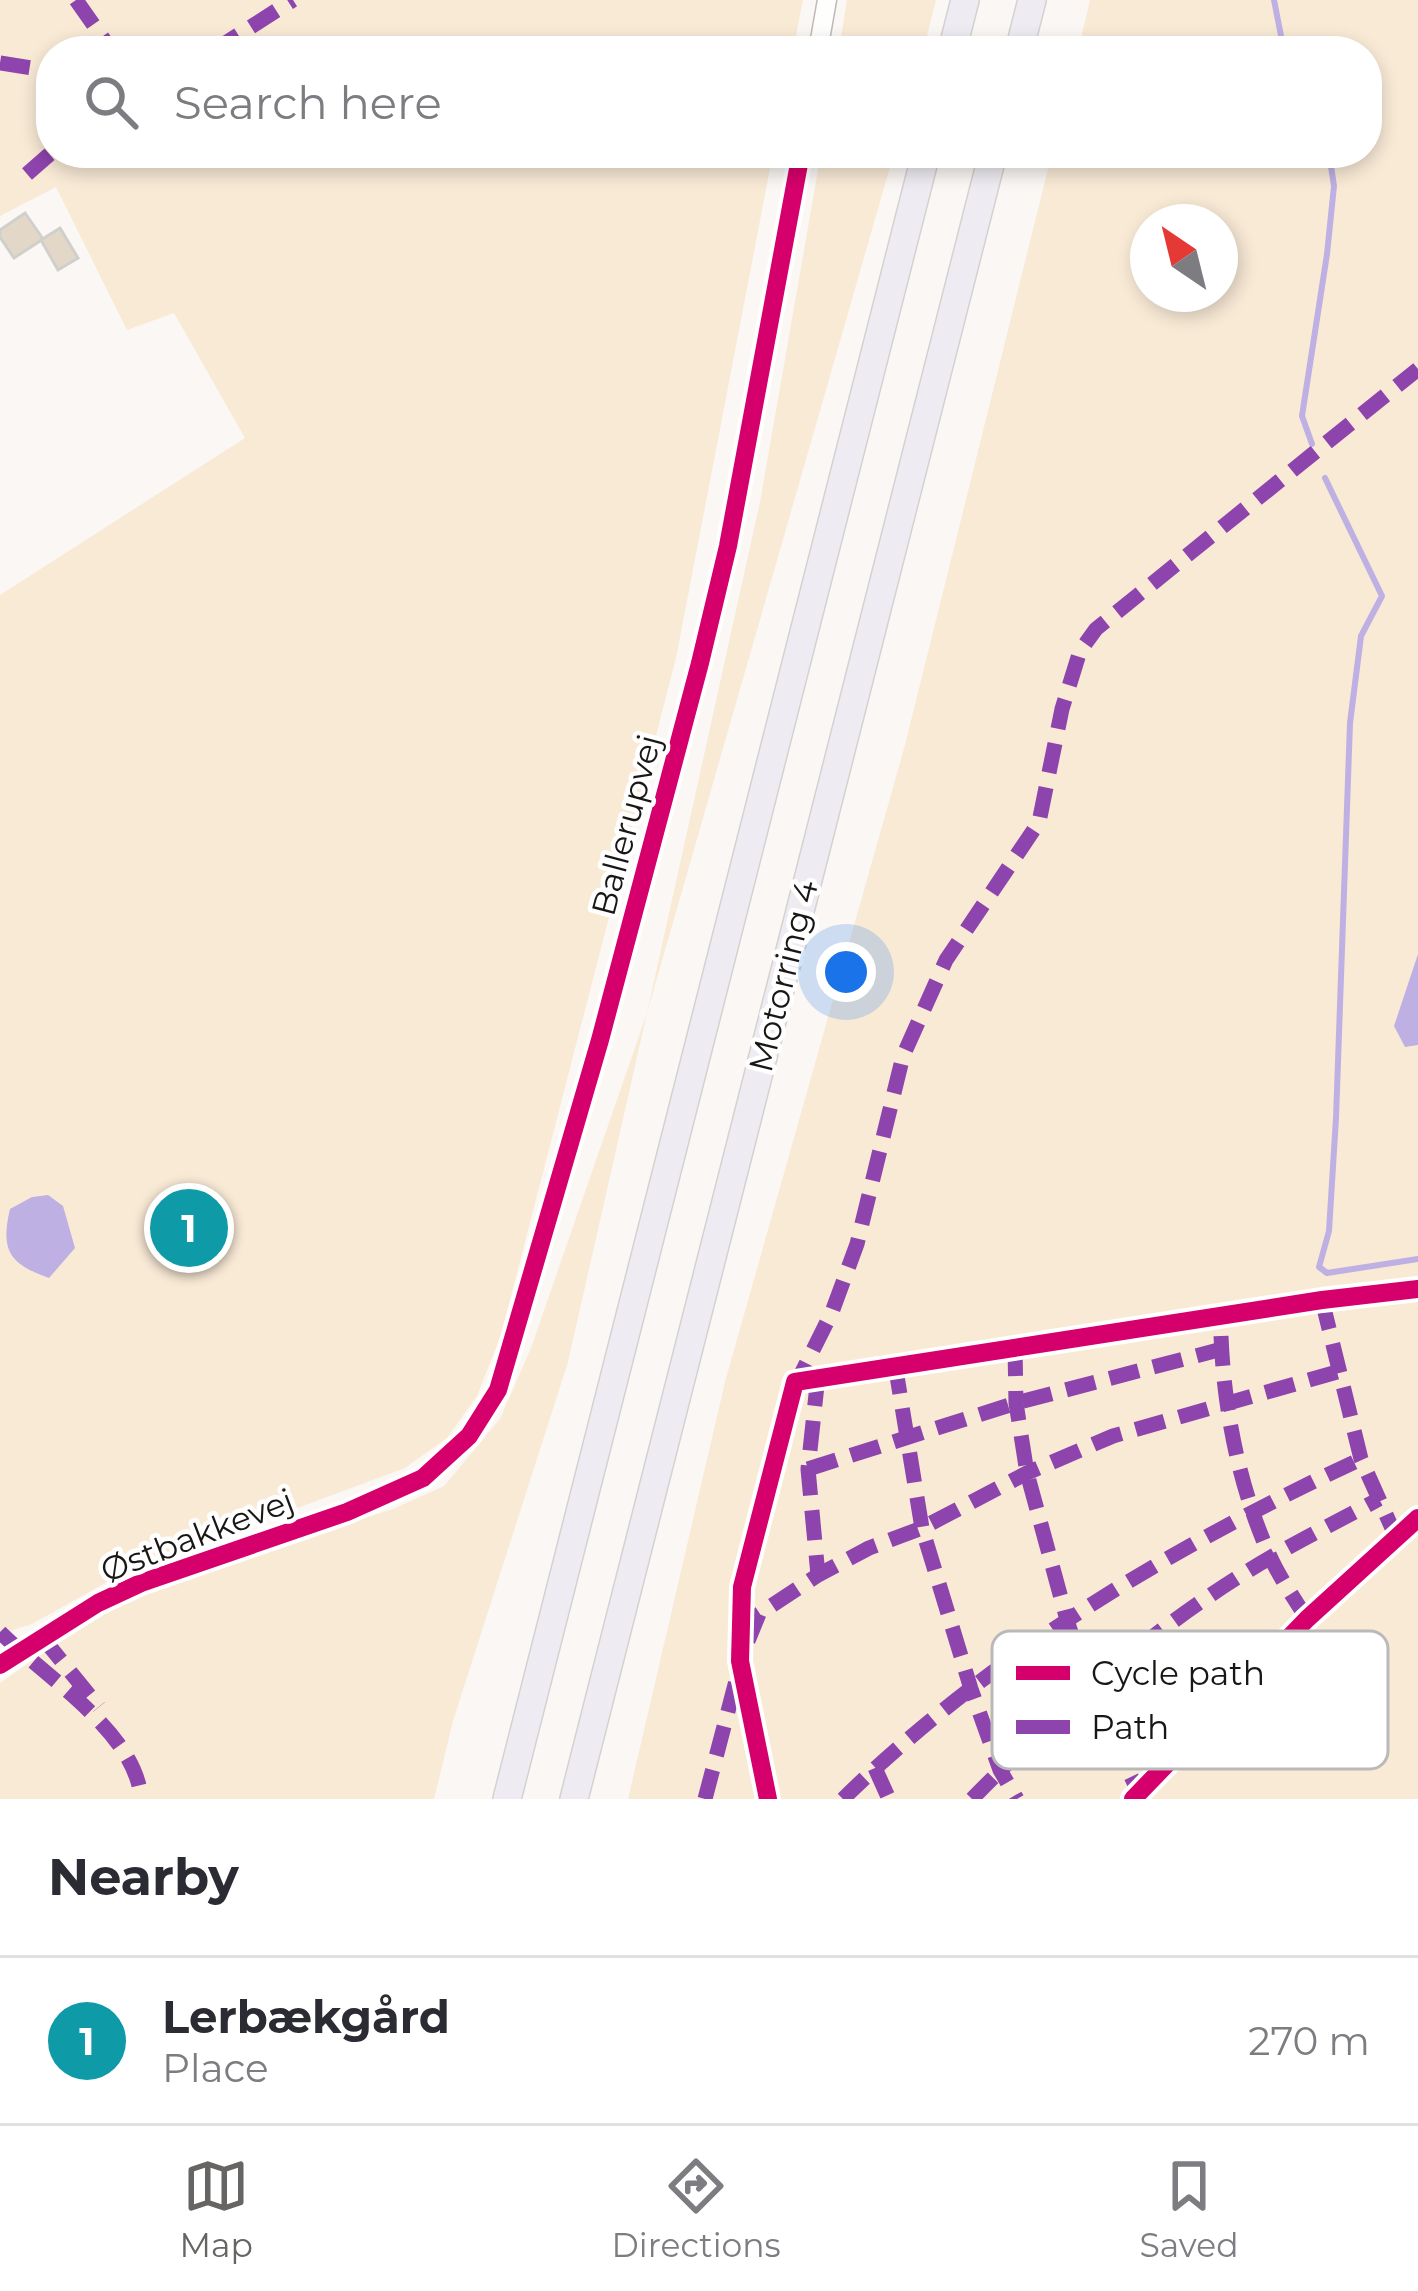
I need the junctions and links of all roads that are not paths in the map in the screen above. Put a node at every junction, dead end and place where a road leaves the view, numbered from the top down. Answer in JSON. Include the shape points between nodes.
{"nodes":[{"id":1,"x":827,"y":0,"type":"edge"},
{"id":2,"x":965,"y":0,"type":"edge"},
{"id":3,"x":1032,"y":0,"type":"edge"},
{"id":4,"x":821,"y":36,"type":"edge"},
{"id":5,"x":956,"y":36,"type":"edge"},
{"id":6,"x":1023,"y":36,"type":"edge"},
{"id":7,"x":798,"y":168,"type":"edge"},
{"id":8,"x":922,"y":168,"type":"edge"},
{"id":9,"x":989,"y":168,"type":"edge"},
{"id":10,"x":423,"y":1478,"type":"joint"},
{"id":11,"x":0,"y":1666,"type":"edge"},
{"id":12,"x":507,"y":1799,"type":"edge"},
{"id":13,"x":574,"y":1799,"type":"edge"}],
"edges":[{"from":1,"to":4,"type":"street"},
{"from":2,"to":5,"type":"highway"},
{"from":3,"to":6,"type":"highway"},
{"from":7,"to":10,"type":"street","name":"Ballerupvej","via":[[728,546],[545,1237],[498,1390],[470,1436]]},
{"from":8,"to":12,"type":"highway","name":"Motorring 4"},
{"from":9,"to":13,"type":"highway","name":"Motorring 4"},
{"from":10,"to":11,"type":"street","name":"Østbakkevej","via":[[141,1583]]}]}
